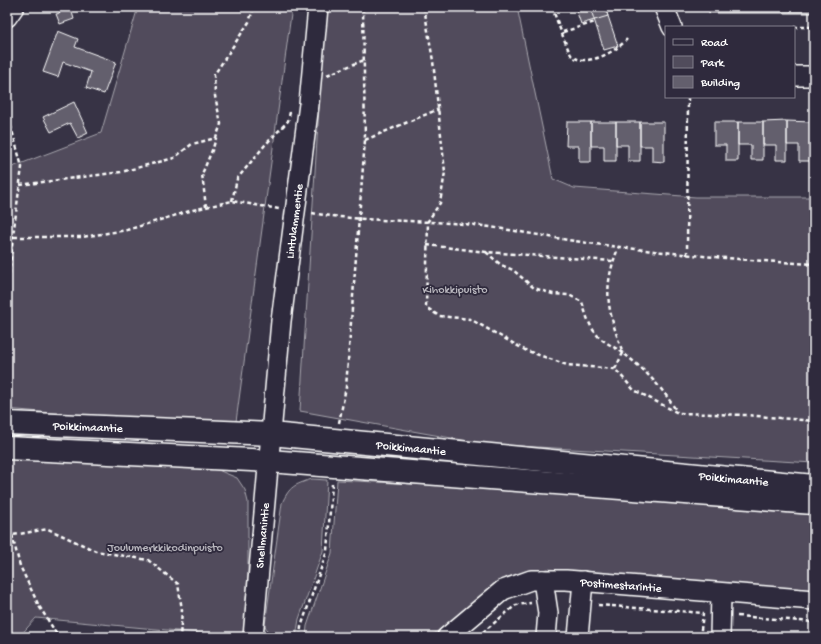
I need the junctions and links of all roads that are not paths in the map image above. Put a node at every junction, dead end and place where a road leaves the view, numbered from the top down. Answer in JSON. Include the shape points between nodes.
{"nodes":[{"id":1,"x":14,"y":7,"type":"edge"},
{"id":2,"x":318,"y":7,"type":"edge"},
{"id":3,"x":664,"y":7,"type":"edge"},
{"id":4,"x":7,"y":17,"type":"edge"},
{"id":5,"x":672,"y":26,"type":"edge"},
{"id":6,"x":795,"y":76,"type":"edge"},
{"id":7,"x":814,"y":76,"type":"edge"},
{"id":8,"x":7,"y":423,"type":"edge"},
{"id":9,"x":270,"y":434,"type":"junction"},
{"id":10,"x":7,"y":448,"type":"edge"},
{"id":11,"x":269,"y":461,"type":"junction"},
{"id":12,"x":814,"y":486,"type":"edge"},
{"id":13,"x":814,"y":503,"type":"edge"},
{"id":14,"x":543,"y":580,"type":"junction"},
{"id":15,"x":583,"y":581,"type":"junction"},
{"id":16,"x":721,"y":593,"type":"junction"},
{"id":17,"x":814,"y":600,"type":"edge"},
{"id":18,"x":253,"y":637,"type":"edge"},
{"id":19,"x":448,"y":637,"type":"edge"},
{"id":20,"x":546,"y":637,"type":"edge"},
{"id":21,"x":578,"y":637,"type":"edge"},
{"id":22,"x":720,"y":637,"type":"edge"}],
"edges":[{"from":1,"to":4,"type":"street"},
{"from":2,"to":9,"type":"street","name":"Lintulammentie"},
{"from":3,"to":5,"type":"street"},
{"from":6,"to":7,"type":"street"},
{"from":8,"to":9,"type":"main road","name":"Poikkimaantie"},
{"from":9,"to":11,"type":"street","name":"Snellmanintie"},
{"from":9,"to":12,"type":"main road","name":"Poikkimaantie"},
{"from":10,"to":11,"type":"main road","name":"Poikkimaantie"},
{"from":11,"to":13,"type":"main road","name":"Poikkimaantie"},
{"from":11,"to":18,"type":"street","name":"Snellmanintie"},
{"from":14,"to":15,"type":"street","name":"Postimestarintie"},
{"from":14,"to":19,"type":"street","name":"Postimestarintie","via":[[531,580],[503,590]]},
{"from":14,"to":20,"type":"street","via":[[548,613]]},
{"from":15,"to":16,"type":"street","name":"Postimestarintie"},
{"from":15,"to":21,"type":"street"},
{"from":16,"to":17,"type":"street","name":"Postimestarintie"},
{"from":16,"to":22,"type":"street"}]}
